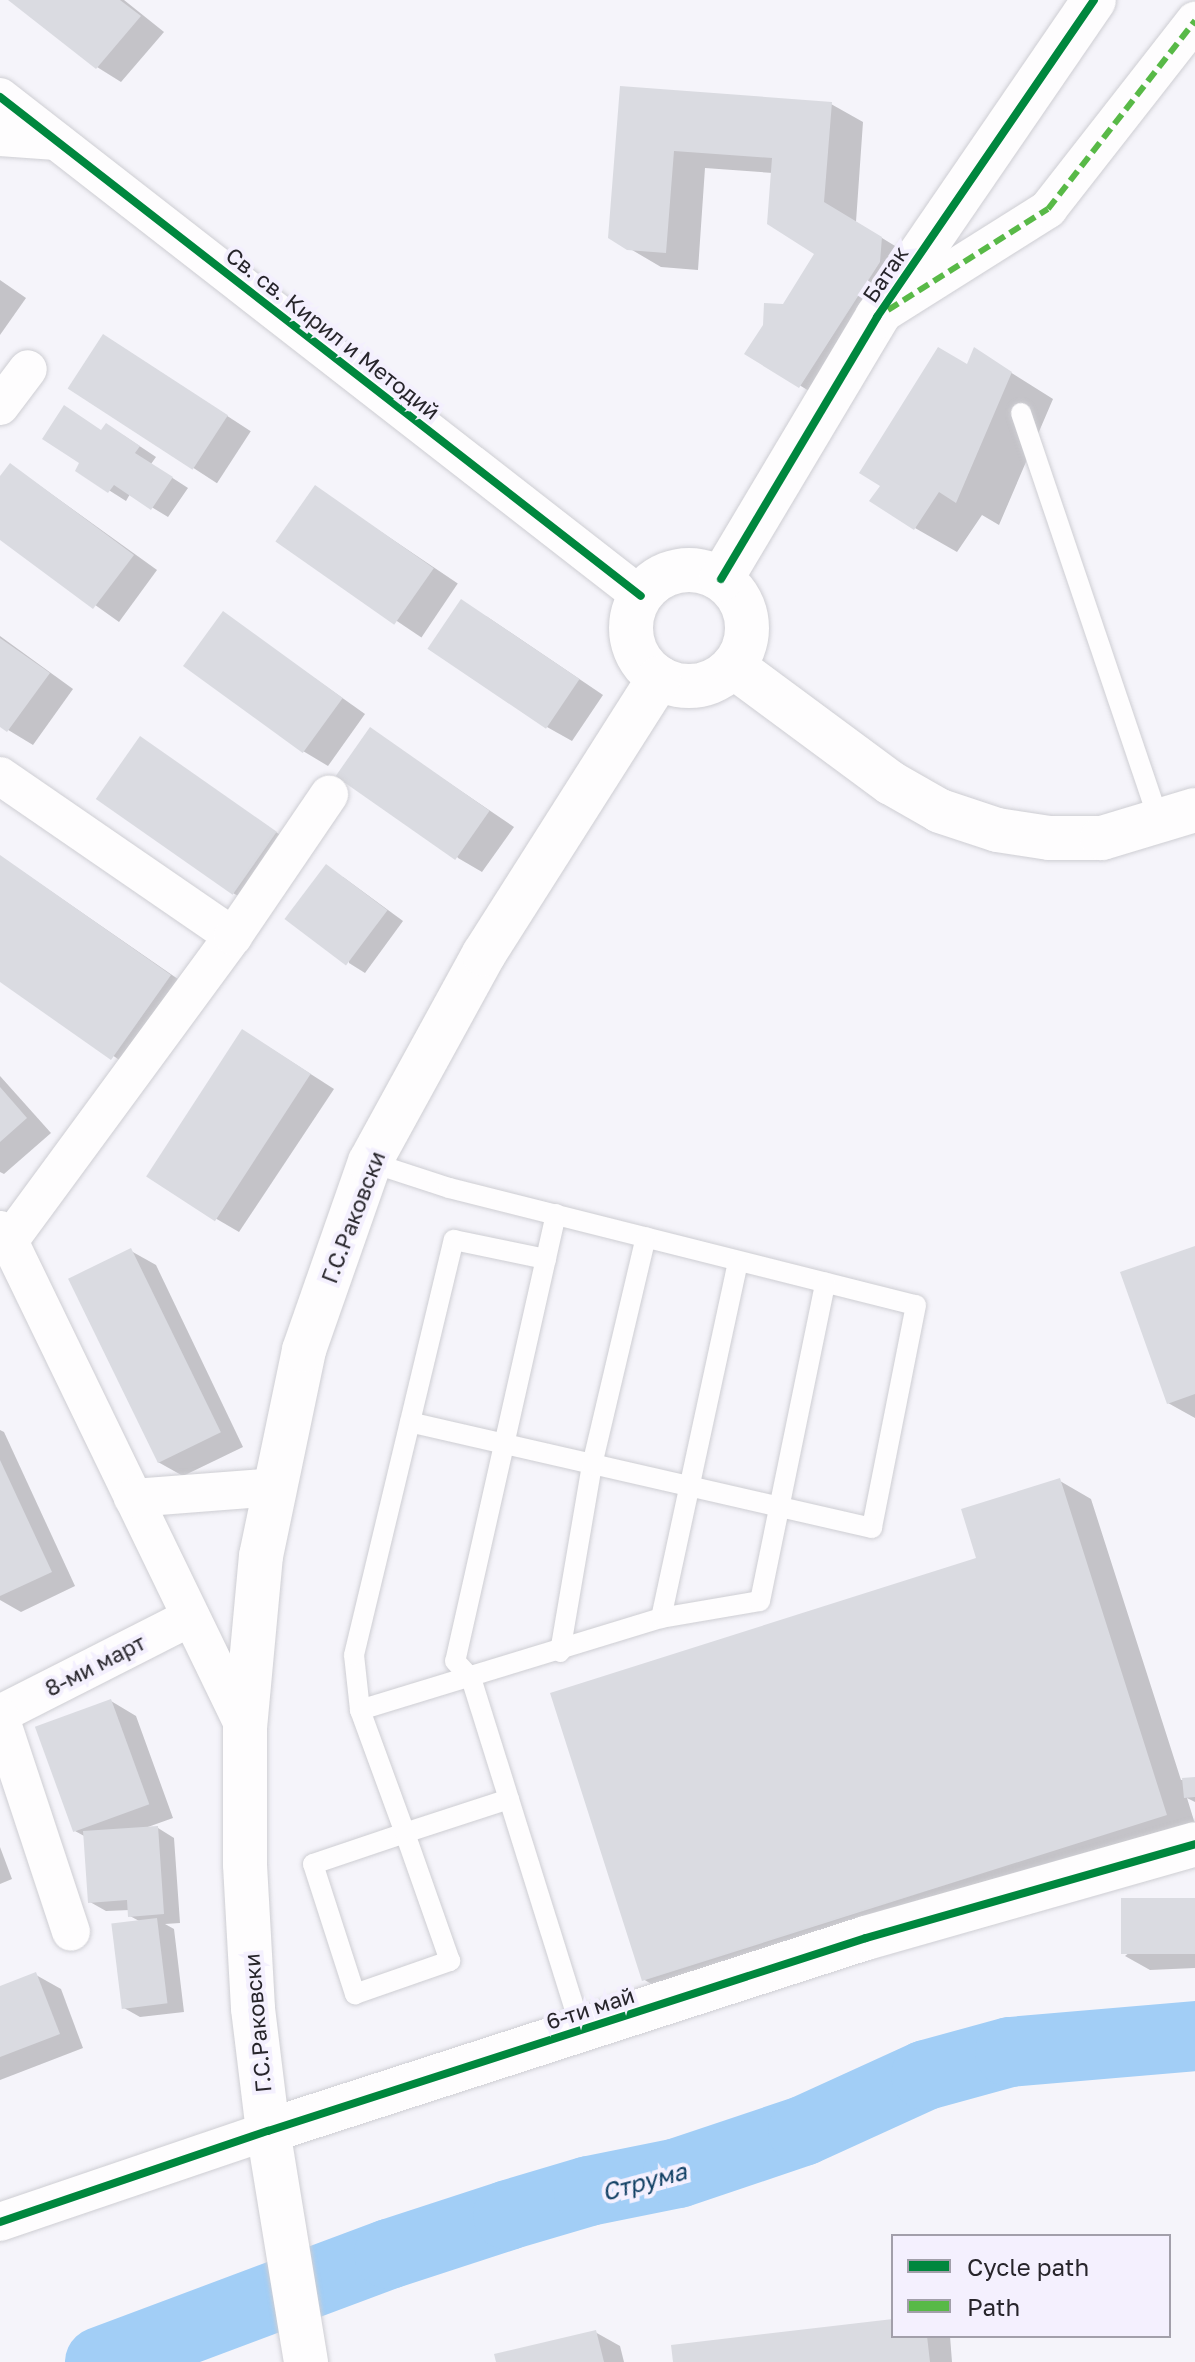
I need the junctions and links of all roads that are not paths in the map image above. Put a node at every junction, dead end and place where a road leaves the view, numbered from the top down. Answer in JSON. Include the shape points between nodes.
{"nodes":[{"id":1,"x":1094,"y":0,"type":"edge"},
{"id":2,"x":1195,"y":21,"type":"edge"},
{"id":3,"x":3,"y":111,"type":"edge"},
{"id":4,"x":877,"y":317,"type":"junction"},
{"id":5,"x":28,"y":369,"type":"dead end"},
{"id":6,"x":0,"y":406,"type":"edge"},
{"id":7,"x":1021,"y":413,"type":"dead end"},
{"id":8,"x":721,"y":579,"type":"junction"},
{"id":9,"x":641,"y":596,"type":"junction"},
{"id":10,"x":734,"y":667,"type":"junction"},
{"id":11,"x":659,"y":678,"type":"junction"},
{"id":12,"x":0,"y":776,"type":"edge"},
{"id":13,"x":329,"y":795,"type":"dead end"},
{"id":14,"x":1177,"y":815,"type":"edge"},
{"id":15,"x":233,"y":936,"type":"junction"},
{"id":16,"x":370,"y":1162,"type":"junction"},
{"id":17,"x":556,"y":1214,"type":"junction"},
{"id":18,"x":4,"y":1235,"type":"edge"},
{"id":19,"x":646,"y":1237,"type":"junction"},
{"id":20,"x":546,"y":1259,"type":"junction"},
{"id":21,"x":738,"y":1262,"type":"junction"},
{"id":22,"x":825,"y":1283,"type":"junction"},
{"id":23,"x":410,"y":1422,"type":"junction"},
{"id":24,"x":503,"y":1442,"type":"junction"},
{"id":25,"x":592,"y":1465,"type":"junction"},
{"id":26,"x":689,"y":1485,"type":"junction"},
{"id":27,"x":275,"y":1487,"type":"junction"},
{"id":28,"x":133,"y":1498,"type":"junction"},
{"id":29,"x":778,"y":1506,"type":"junction"},
{"id":30,"x":191,"y":1617,"type":"junction"},
{"id":31,"x":661,"y":1618,"type":"junction"},
{"id":32,"x":560,"y":1652,"type":"junction"},
{"id":33,"x":471,"y":1678,"type":"junction"},
{"id":34,"x":360,"y":1710,"type":"junction"},
{"id":35,"x":0,"y":1716,"type":"edge"},
{"id":36,"x":245,"y":1728,"type":"junction"},
{"id":37,"x":509,"y":1799,"type":"junction"},
{"id":38,"x":405,"y":1833,"type":"junction"},
{"id":39,"x":1195,"y":1844,"type":"edge"},
{"id":40,"x":71,"y":1932,"type":"dead end"},
{"id":41,"x":581,"y":2030,"type":"junction"},
{"id":42,"x":271,"y":2150,"type":"junction"},
{"id":43,"x":0,"y":2222,"type":"edge"},
{"id":44,"x":304,"y":2352,"type":"edge"}],
"edges":[{"from":1,"to":4,"type":"main road","name":"Батак"},
{"from":2,"to":4,"type":"street","via":[[1048,209]]},
{"from":3,"to":9,"type":"street","name":"Св. св. Кирил и Методий","via":[[56,141]]},
{"from":4,"to":8,"type":"main road","name":"Батак"},
{"from":5,"to":6,"type":"street"},
{"from":7,"to":14,"type":"lane"},
{"from":8,"to":9,"type":"main road","via":[[694,569],[675,571],[657,579]]},
{"from":8,"to":10,"type":"main road","via":[[741,600],[748,618],[748,638]]},
{"from":9,"to":11,"type":"main road","via":[[630,627],[633,647],[642,664]]},
{"from":10,"to":11,"type":"main road","via":[[712,683],[693,687]]},
{"from":10,"to":14,"type":"main road","via":[[891,783],[940,811],[997,830],[1049,838],[1102,838]]},
{"from":11,"to":16,"type":"main road","name":"Г.С.Раковски","via":[[484,954]]},
{"from":12,"to":15,"type":"street"},
{"from":13,"to":15,"type":"street"},
{"from":15,"to":18,"type":"street"},
{"from":16,"to":17,"type":"lane"},
{"from":16,"to":27,"type":"main road","name":"Г.С.Раковски","via":[[304,1350]]},
{"from":17,"to":19,"type":"lane"},
{"from":17,"to":20,"type":"lane"},
{"from":18,"to":28,"type":"street","name":"Г.С.Раковски"},
{"from":19,"to":21,"type":"lane"},
{"from":19,"to":25,"type":"lane"},
{"from":20,"to":23,"type":"lane","via":[[454,1240]]},
{"from":20,"to":24,"type":"lane"},
{"from":21,"to":22,"type":"lane"},
{"from":21,"to":26,"type":"lane"},
{"from":22,"to":29,"type":"lane"},
{"from":22,"to":29,"type":"lane","via":[[916,1305],[872,1528]]},
{"from":23,"to":24,"type":"lane"},
{"from":23,"to":34,"type":"lane","via":[[354,1655]]},
{"from":24,"to":25,"type":"lane"},
{"from":24,"to":33,"type":"lane","via":[[455,1661]]},
{"from":25,"to":26,"type":"lane"},
{"from":25,"to":32,"type":"lane"},
{"from":26,"to":29,"type":"lane"},
{"from":26,"to":31,"type":"lane"},
{"from":27,"to":28,"type":"street"},
{"from":27,"to":36,"type":"main road","name":"Г.С.Раковски","via":[[261,1556]]},
{"from":28,"to":30,"type":"street","name":"Г.С.Раковски"},
{"from":29,"to":31,"type":"lane","via":[[760,1601]]},
{"from":30,"to":35,"type":"street","name":"8-ми март"},
{"from":30,"to":36,"type":"street","name":"Г.С.Раковски"},
{"from":31,"to":32,"type":"lane"},
{"from":32,"to":33,"type":"lane"},
{"from":33,"to":34,"type":"lane"},
{"from":33,"to":37,"type":"lane"},
{"from":34,"to":38,"type":"lane"},
{"from":35,"to":40,"type":"street"},
{"from":36,"to":42,"type":"main road","name":"Г.С.Раковски","via":[[253,2008]]},
{"from":37,"to":38,"type":"lane"},
{"from":37,"to":41,"type":"lane"},
{"from":38,"to":38,"type":"lane","via":[[450,1961],[355,1994],[313,1864]]},
{"from":39,"to":41,"type":"main road","name":"6-ти май","via":[[866,1938]]},
{"from":41,"to":42,"type":"main road","name":"6-ти май"},
{"from":42,"to":43,"type":"street","name":"6-ти май"},
{"from":42,"to":44,"type":"main road","name":"Г.С.Раковски"}]}
